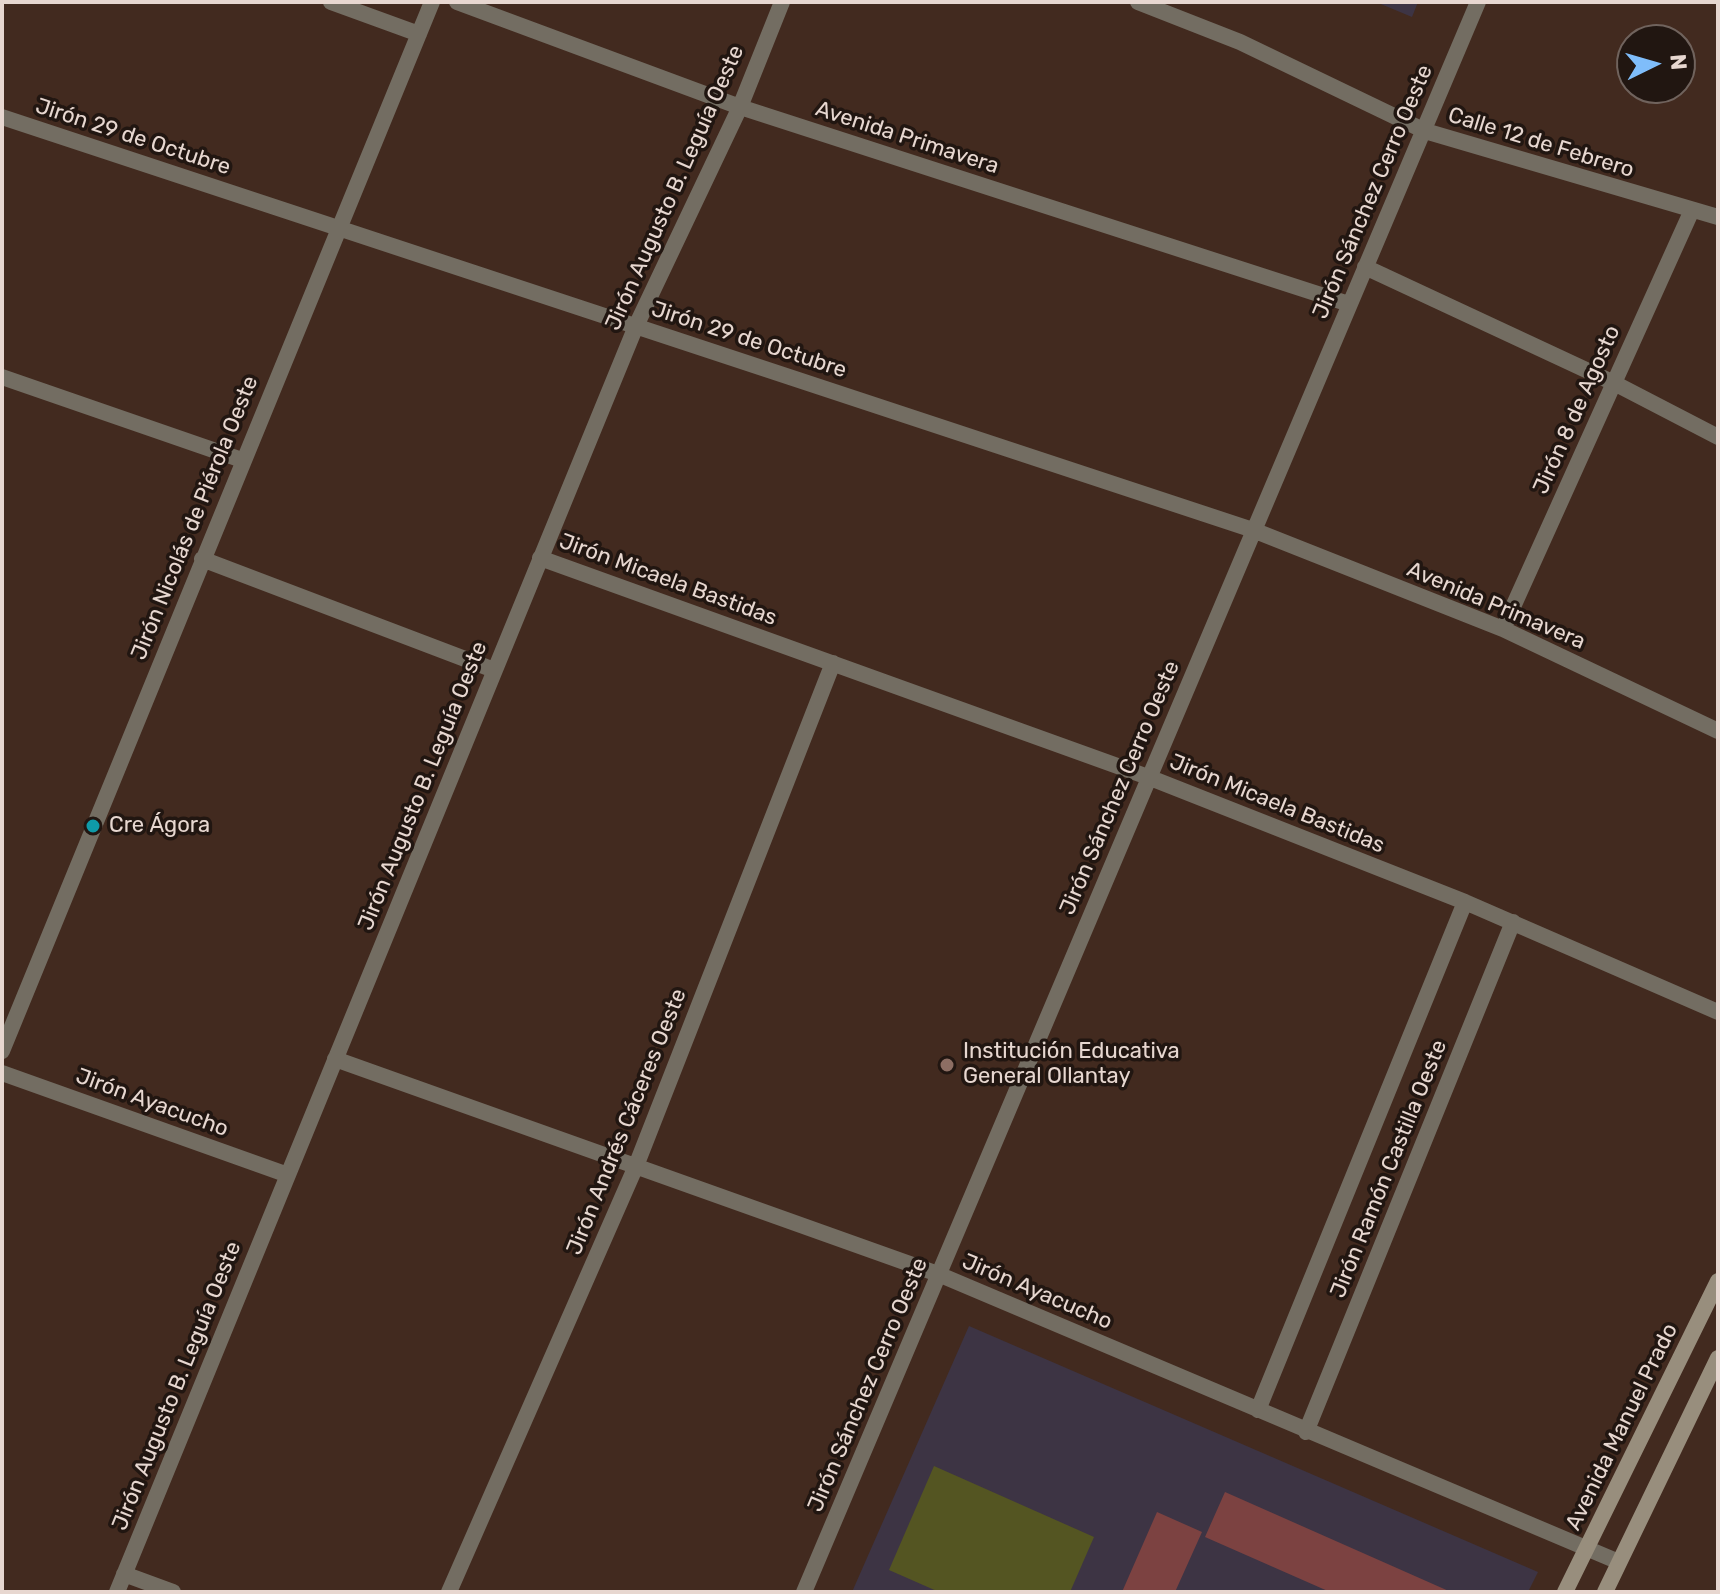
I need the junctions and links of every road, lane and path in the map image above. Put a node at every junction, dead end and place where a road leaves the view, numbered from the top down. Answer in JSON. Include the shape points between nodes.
{"nodes":[{"id":1,"x":331,"y":2,"type":"edge"},
{"id":2,"x":432,"y":2,"type":"edge"},
{"id":3,"x":457,"y":2,"type":"edge"},
{"id":4,"x":782,"y":2,"type":"edge"},
{"id":5,"x":1138,"y":2,"type":"edge"},
{"id":6,"x":1478,"y":2,"type":"edge"},
{"id":7,"x":419,"y":34,"type":"junction"},
{"id":8,"x":740,"y":107,"type":"junction"},
{"id":9,"x":2,"y":117,"type":"edge"},
{"id":10,"x":1425,"y":131,"type":"junction"},
{"id":11,"x":1692,"y":210,"type":"junction"},
{"id":12,"x":1718,"y":217,"type":"edge"},
{"id":13,"x":339,"y":226,"type":"junction"},
{"id":14,"x":1365,"y":267,"type":"junction"},
{"id":15,"x":1349,"y":304,"type":"junction"},
{"id":16,"x":636,"y":326,"type":"junction"},
{"id":17,"x":2,"y":377,"type":"edge"},
{"id":18,"x":1614,"y":383,"type":"junction"},
{"id":19,"x":1718,"y":437,"type":"edge"},
{"id":20,"x":242,"y":460,"type":"junction"},
{"id":21,"x":1253,"y":530,"type":"junction"},
{"id":22,"x":540,"y":558,"type":"junction"},
{"id":23,"x":202,"y":559,"type":"junction"},
{"id":24,"x":1503,"y":629,"type":"junction"},
{"id":25,"x":833,"y":663,"type":"junction"},
{"id":26,"x":494,"y":670,"type":"junction"},
{"id":27,"x":1718,"y":731,"type":"edge"},
{"id":28,"x":1148,"y":777,"type":"junction"},
{"id":29,"x":1465,"y":902,"type":"junction"},
{"id":30,"x":1513,"y":922,"type":"junction"},
{"id":31,"x":1718,"y":1012,"type":"edge"},
{"id":32,"x":2,"y":1051,"type":"edge"},
{"id":33,"x":335,"y":1059,"type":"junction"},
{"id":34,"x":2,"y":1073,"type":"edge"},
{"id":35,"x":636,"y":1166,"type":"junction"},
{"id":36,"x":288,"y":1175,"type":"junction"},
{"id":37,"x":938,"y":1274,"type":"junction"},
{"id":38,"x":1718,"y":1281,"type":"edge"},
{"id":39,"x":1718,"y":1358,"type":"edge"},
{"id":40,"x":1258,"y":1410,"type":"junction"},
{"id":41,"x":1306,"y":1432,"type":"junction"},
{"id":42,"x":1587,"y":1548,"type":"junction"},
{"id":43,"x":1619,"y":1562,"type":"junction"},
{"id":44,"x":124,"y":1574,"type":"junction"},
{"id":45,"x":117,"y":1592,"type":"edge"},
{"id":46,"x":173,"y":1592,"type":"edge"},
{"id":47,"x":449,"y":1592,"type":"edge"},
{"id":48,"x":804,"y":1592,"type":"edge"},
{"id":49,"x":1565,"y":1592,"type":"edge"},
{"id":50,"x":1605,"y":1592,"type":"edge"}],
"edges":[{"from":1,"to":7,"type":"street"},
{"from":2,"to":7,"type":"street","name":"Jirón Nicolás de Piérola Oeste"},
{"from":3,"to":8,"type":"street","name":"Avenida Primavera"},
{"from":4,"to":8,"type":"street","name":"Jirón Augusto B. Leguía Oeste"},
{"from":5,"to":10,"type":"street","name":"Calle 12 de Febrero","via":[[1240,42]]},
{"from":6,"to":10,"type":"street","name":"Jirón Sánchez Cerro Oeste"},
{"from":7,"to":13,"type":"street","name":"Jirón Nicolás de Piérola Oeste"},
{"from":8,"to":15,"type":"street","name":"Avenida Primavera"},
{"from":8,"to":16,"type":"street","name":"Jirón Augusto B. Leguía Oeste"},
{"from":9,"to":13,"type":"street","name":"Jirón 29 de Octubre"},
{"from":10,"to":11,"type":"street","name":"Calle 12 de Febrero"},
{"from":10,"to":14,"type":"street","name":"Jirón Sánchez Cerro Oeste"},
{"from":11,"to":12,"type":"street","name":"Calle 12 de Febrero"},
{"from":11,"to":18,"type":"street","name":"Jirón 8 de Agosto"},
{"from":13,"to":16,"type":"street","name":"Jirón 29 de Octubre"},
{"from":13,"to":20,"type":"street","name":"Jirón Nicolás de Piérola Oeste"},
{"from":14,"to":15,"type":"street","name":"Jirón Sánchez Cerro Oeste"},
{"from":14,"to":18,"type":"street"},
{"from":15,"to":21,"type":"street","name":"Jirón Sánchez Cerro Oeste"},
{"from":16,"to":21,"type":"street","name":"Jirón 29 de Octubre"},
{"from":16,"to":22,"type":"street","name":"Jirón Augusto B. Leguía Oeste"},
{"from":17,"to":20,"type":"street"},
{"from":18,"to":19,"type":"street"},
{"from":18,"to":24,"type":"street","name":"Jirón 8 de Agosto"},
{"from":20,"to":23,"type":"street","name":"Jirón Nicolás de Piérola Oeste"},
{"from":21,"to":24,"type":"street","name":"Avenida Primavera"},
{"from":21,"to":28,"type":"street","name":"Jirón Sánchez Cerro Oeste"},
{"from":22,"to":25,"type":"street","name":"Jirón Micaela Bastidas"},
{"from":22,"to":26,"type":"street","name":"Jirón Augusto B. Leguía Oeste"},
{"from":23,"to":26,"type":"street"},
{"from":23,"to":32,"type":"street","name":"Jirón Nicolás de Piérola Oeste"},
{"from":24,"to":27,"type":"street","name":"Avenida Primavera"},
{"from":25,"to":28,"type":"street","name":"Jirón Micaela Bastidas"},
{"from":25,"to":35,"type":"street","name":"Jirón Andrés Cáceres Oeste"},
{"from":26,"to":33,"type":"street","name":"Jirón Augusto B. Leguía Oeste"},
{"from":28,"to":29,"type":"street","name":"Jirón Micaela Bastidas"},
{"from":28,"to":37,"type":"street","name":"Jirón Sánchez Cerro Oeste"},
{"from":29,"to":30,"type":"street","name":"Jirón Micaela Bastidas"},
{"from":29,"to":40,"type":"street","name":"Jirón Ramón Castilla Oeste"},
{"from":30,"to":31,"type":"street","name":"Jirón Micaela Bastidas"},
{"from":30,"to":41,"type":"street","name":"Jirón Ramón Castilla Oeste"},
{"from":33,"to":35,"type":"street","name":"Jirón Ayacucho"},
{"from":33,"to":36,"type":"street","name":"Jirón Augusto B. Leguía Oeste"},
{"from":34,"to":36,"type":"street","name":"Jirón Ayacucho"},
{"from":35,"to":37,"type":"street","name":"Jirón Ayacucho"},
{"from":35,"to":47,"type":"street","name":"Jirón Andrés Cáceres Oeste"},
{"from":36,"to":44,"type":"street","name":"Jirón Augusto B. Leguía Oeste"},
{"from":37,"to":40,"type":"street","name":"Jirón Ayacucho"},
{"from":37,"to":48,"type":"street","name":"Jirón Sánchez Cerro Oeste"},
{"from":38,"to":42,"type":"main road","name":"Avenida Manuel Prado"},
{"from":39,"to":43,"type":"main road"},
{"from":40,"to":41,"type":"street","name":"Jirón Ayacucho"},
{"from":41,"to":42,"type":"street","name":"Jirón Ayacucho"},
{"from":42,"to":43,"type":"street","name":"Jirón Ayacucho"},
{"from":42,"to":49,"type":"main road","name":"Avenida Manuel Prado"},
{"from":43,"to":50,"type":"main road"},
{"from":44,"to":45,"type":"street","name":"Jirón Augusto B. Leguía Oeste"},
{"from":44,"to":46,"type":"street"}]}
